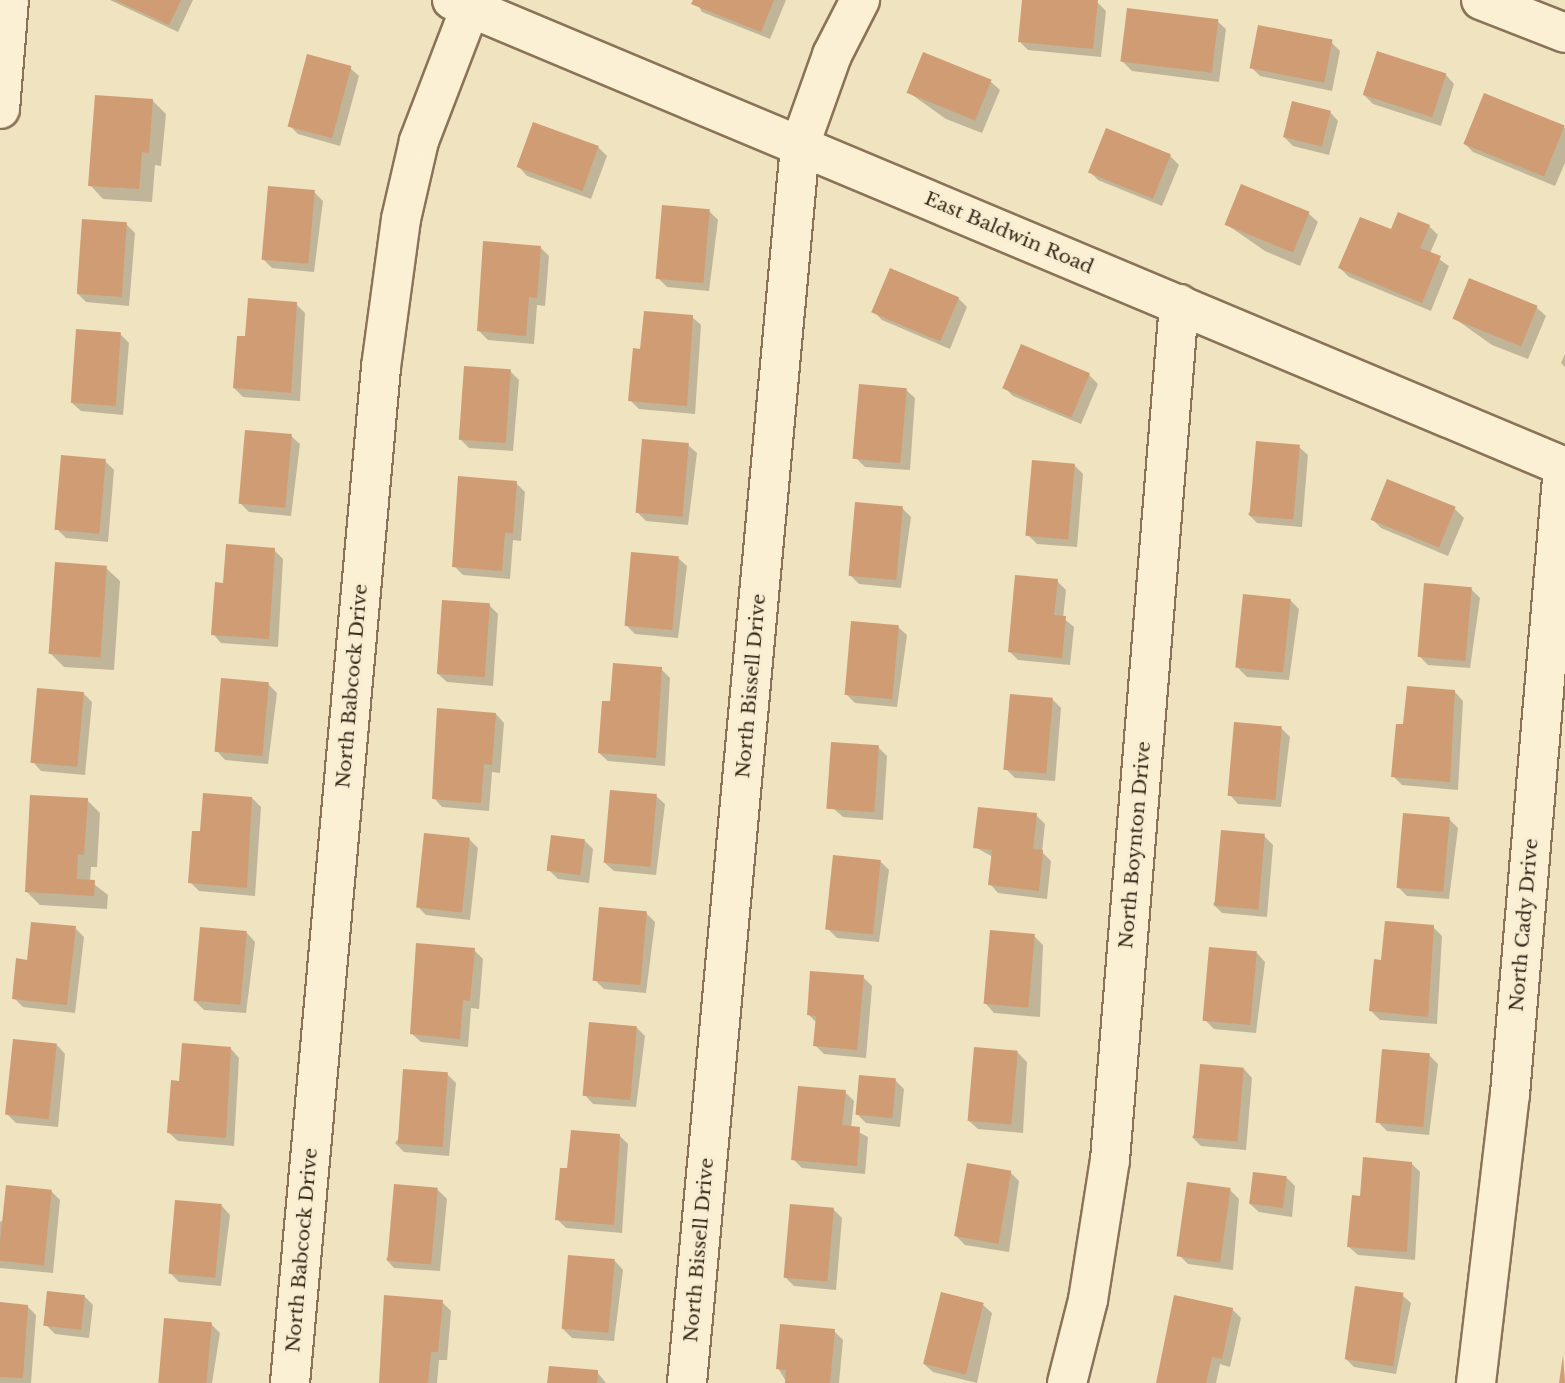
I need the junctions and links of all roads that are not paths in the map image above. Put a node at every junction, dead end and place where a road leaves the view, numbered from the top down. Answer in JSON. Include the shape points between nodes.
{"nodes":[{"id":1,"x":9,"y":0,"type":"edge"},
{"id":2,"x":860,"y":0,"type":"edge"},
{"id":3,"x":1481,"y":0,"type":"edge"},
{"id":4,"x":465,"y":2,"type":"edge"},
{"id":5,"x":1565,"y":33,"type":"edge"},
{"id":6,"x":0,"y":109,"type":"edge"},
{"id":7,"x":800,"y":145,"type":"junction"},
{"id":8,"x":1179,"y":304,"type":"junction"},
{"id":9,"x":1564,"y":467,"type":"edge"},
{"id":10,"x":290,"y":1383,"type":"edge"},
{"id":11,"x":687,"y":1383,"type":"edge"},
{"id":12,"x":1067,"y":1383,"type":"edge"},
{"id":13,"x":1476,"y":1383,"type":"edge"}],
"edges":[{"from":1,"to":6,"type":"street"},
{"from":2,"to":7,"type":"street","name":"North Bissell Drive","via":[[832,55]]},
{"from":3,"to":5,"type":"street"},
{"from":4,"to":7,"type":"street","name":"East Baldwin Road"},
{"from":4,"to":10,"type":"street","name":"North Babcock Drive","via":[[419,141],[401,219],[383,353]]},
{"from":7,"to":8,"type":"street","name":"East Baldwin Road"},
{"from":7,"to":11,"type":"street","name":"North Bissell Drive"},
{"from":8,"to":9,"type":"street","name":"East Baldwin Road"},
{"from":8,"to":12,"type":"street","name":"North Boynton Drive","via":[[1110,1160],[1088,1300]]},
{"from":9,"to":13,"type":"street","name":"North Cady Drive","via":[[1510,1094]]}]}
